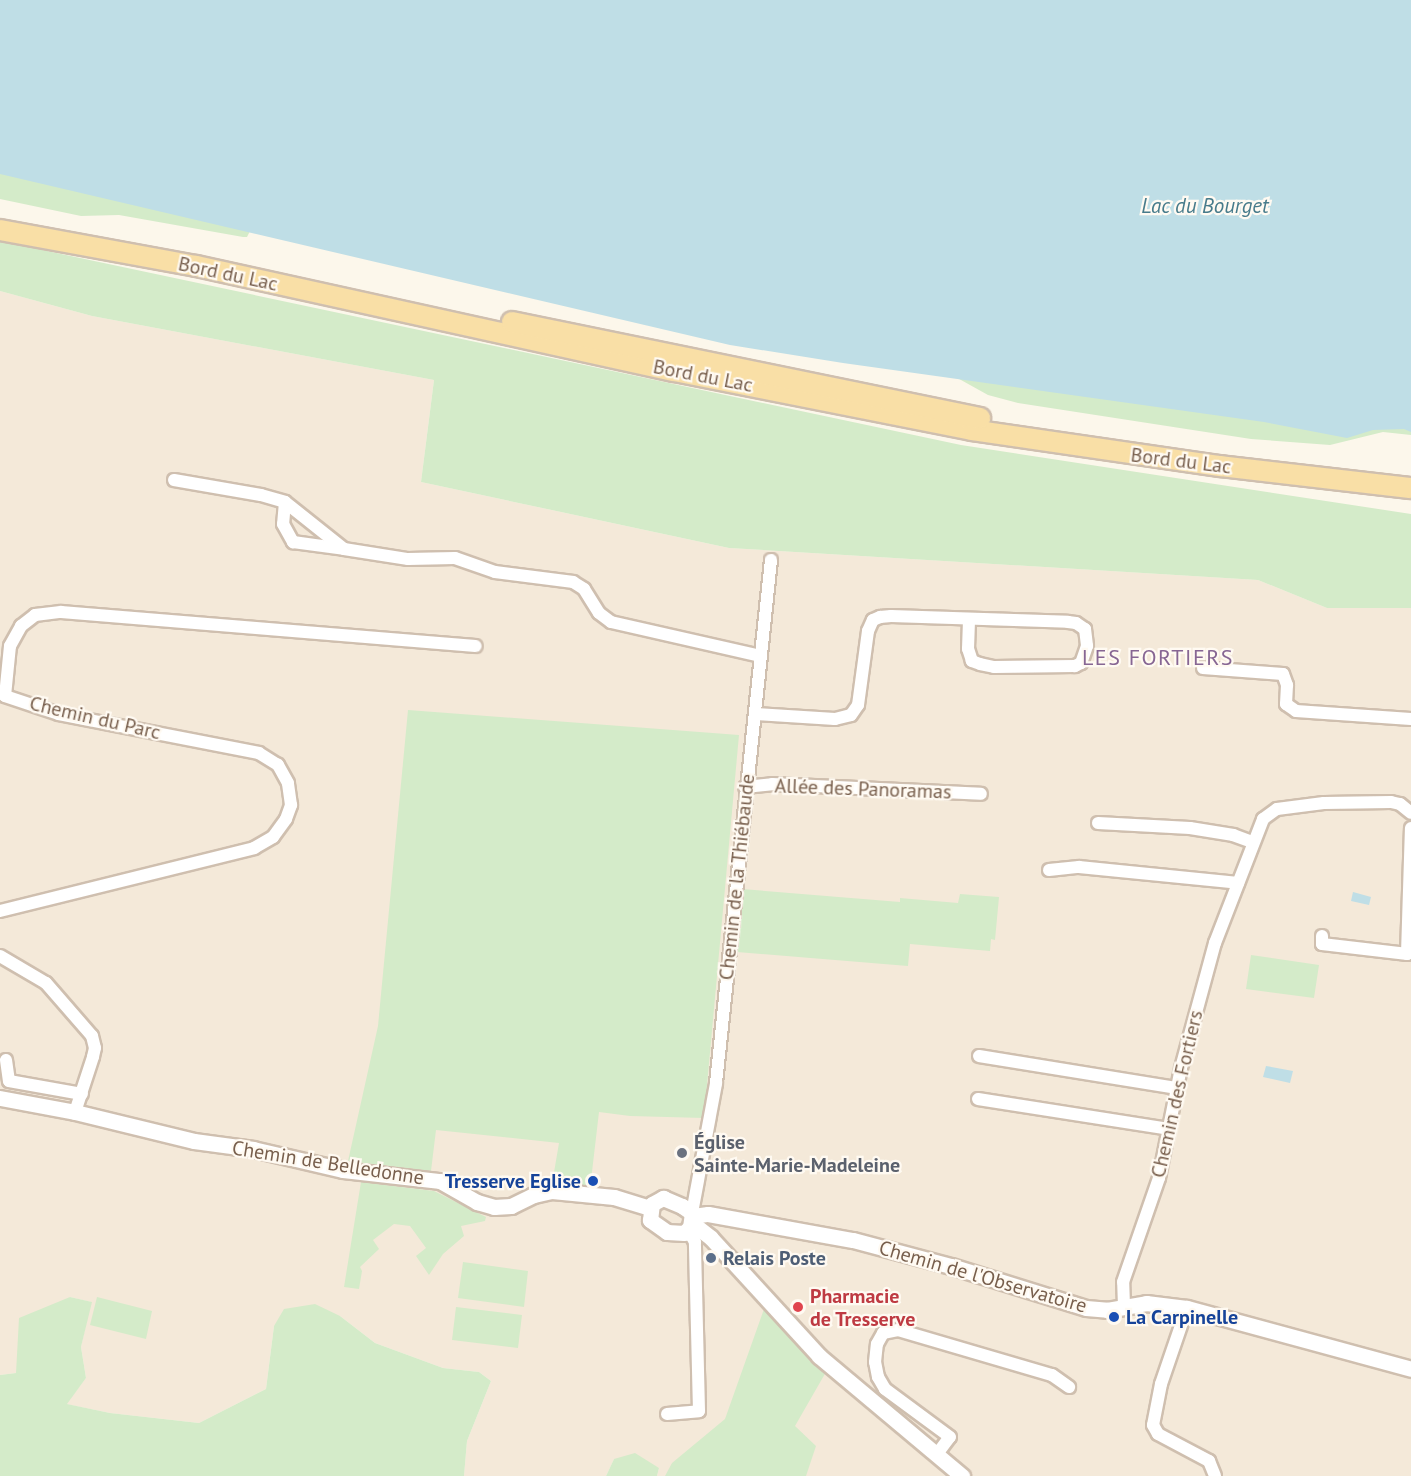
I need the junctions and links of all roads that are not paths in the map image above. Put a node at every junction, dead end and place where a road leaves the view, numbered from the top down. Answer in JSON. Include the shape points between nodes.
{"nodes":[{"id":1,"x":0,"y":217,"type":"edge"},
{"id":2,"x":0,"y":230,"type":"edge"},
{"id":3,"x":1411,"y":474,"type":"edge"},
{"id":4,"x":174,"y":480,"type":"dead end"},
{"id":5,"x":1411,"y":488,"type":"edge"},
{"id":6,"x":285,"y":502,"type":"junction"},
{"id":7,"x":344,"y":549,"type":"junction"},
{"id":8,"x":771,"y":560,"type":"dead end"},
{"id":9,"x":969,"y":618,"type":"junction"},
{"id":10,"x":476,"y":646,"type":"dead end"},
{"id":11,"x":761,"y":656,"type":"junction"},
{"id":12,"x":1203,"y":668,"type":"dead end"},
{"id":13,"x":2,"y":696,"type":"edge"},
{"id":14,"x":756,"y":714,"type":"junction"},
{"id":15,"x":1411,"y":719,"type":"edge"},
{"id":16,"x":745,"y":787,"type":"junction"},
{"id":17,"x":981,"y":794,"type":"dead end"},
{"id":18,"x":1411,"y":813,"type":"edge"},
{"id":19,"x":1098,"y":823,"type":"dead end"},
{"id":20,"x":1411,"y":828,"type":"edge"},
{"id":21,"x":1252,"y":842,"type":"junction"},
{"id":22,"x":1049,"y":870,"type":"dead end"},
{"id":23,"x":1238,"y":883,"type":"junction"},
{"id":24,"x":0,"y":911,"type":"edge"},
{"id":25,"x":1322,"y":936,"type":"dead end"},
{"id":26,"x":0,"y":956,"type":"edge"},
{"id":27,"x":979,"y":1056,"type":"dead end"},
{"id":28,"x":6,"y":1060,"type":"dead end"},
{"id":29,"x":1177,"y":1088,"type":"junction"},
{"id":30,"x":81,"y":1094,"type":"junction"},
{"id":31,"x":0,"y":1098,"type":"edge"},
{"id":32,"x":978,"y":1099,"type":"dead end"},
{"id":33,"x":75,"y":1112,"type":"junction"},
{"id":34,"x":1169,"y":1129,"type":"junction"},
{"id":35,"x":650,"y":1208,"type":"junction"},
{"id":36,"x":689,"y":1218,"type":"junction"},
{"id":37,"x":1124,"y":1306,"type":"junction"},
{"id":38,"x":1187,"y":1308,"type":"junction"},
{"id":39,"x":1411,"y":1369,"type":"edge"},
{"id":40,"x":1069,"y":1387,"type":"dead end"},
{"id":41,"x":667,"y":1414,"type":"dead end"},
{"id":42,"x":937,"y":1454,"type":"junction"},
{"id":43,"x":962,"y":1476,"type":"edge"},
{"id":44,"x":1215,"y":1476,"type":"edge"}],
"edges":[{"from":1,"to":3,"type":"main road","name":"Bord du Lac","via":[[210,257],[974,417],[1184,448]]},
{"from":2,"to":5,"type":"main road","name":"Bord du Lac","via":[[196,266],[674,371],[972,430],[1220,466]]},
{"from":4,"to":6,"type":"street"},
{"from":6,"to":7,"type":"street"},
{"from":6,"to":7,"type":"street","via":[[283,524],[293,542]]},
{"from":7,"to":11,"type":"street","via":[[408,559],[455,558],[495,572],[573,582],[584,589],[599,613],[611,622]]},
{"from":8,"to":11,"type":"street","name":"Chemin de la Thiébaude"},
{"from":9,"to":9,"type":"street","via":[[1076,623],[1085,629],[1087,646],[1081,663],[1075,666],[980,664],[972,662],[968,649]]},
{"from":9,"to":14,"type":"street","via":[[891,616],[873,620],[868,631],[858,705],[851,715],[835,719]]},
{"from":10,"to":13,"type":"street","name":"Chemin du Parc","via":[[46,613],[27,620],[15,635]]},
{"from":11,"to":14,"type":"street","name":"Chemin de la Thiébaude"},
{"from":12,"to":15,"type":"street","via":[[1283,674],[1286,704],[1296,711]]},
{"from":13,"to":24,"type":"street","name":"Chemin du Parc","via":[[59,714],[259,753],[278,765],[288,783],[291,805],[273,837],[254,848]]},
{"from":14,"to":16,"type":"street","name":"Chemin de la Thiébaude"},
{"from":16,"to":17,"type":"street","name":"Allée des Panoramas","via":[[772,784]]},
{"from":16,"to":36,"type":"street","name":"Chemin de la Thiébaude","via":[[716,1083]]},
{"from":18,"to":21,"type":"street","name":"Chemin des Fortiers","via":[[1400,804],[1384,801],[1294,805],[1276,809],[1263,819]]},
{"from":19,"to":21,"type":"street","via":[[1190,828]]},
{"from":20,"to":25,"type":"street","via":[[1407,954],[1322,944]]},
{"from":21,"to":23,"type":"street","name":"Chemin des Fortiers"},
{"from":22,"to":23,"type":"street","via":[[1079,867]]},
{"from":23,"to":29,"type":"street","name":"Chemin des Fortiers","via":[[1215,943]]},
{"from":26,"to":30,"type":"street","via":[[46,983],[92,1036],[93,1057]]},
{"from":27,"to":29,"type":"street"},
{"from":28,"to":30,"type":"street","via":[[9,1081]]},
{"from":29,"to":34,"type":"street","name":"Chemin des Fortiers"},
{"from":30,"to":33,"type":"street"},
{"from":31,"to":33,"type":"street","name":"Chemin de Belledonne"},
{"from":32,"to":34,"type":"street"},
{"from":33,"to":35,"type":"street","name":"Chemin de Belledonne","via":[[194,1141],[253,1149],[344,1170],[440,1181],[487,1205],[510,1206],[552,1191],[615,1197]]},
{"from":34,"to":37,"type":"street","name":"Chemin des Fortiers","via":[[1159,1178],[1123,1282]]},
{"from":35,"to":36,"type":"street","via":[[663,1198]]},
{"from":35,"to":36,"type":"street","via":[[650,1220],[667,1232],[680,1235]]},
{"from":36,"to":37,"type":"street","name":"Chemin de l'Observatoire","via":[[708,1214],[853,1240],[1086,1308],[1107,1310]]},
{"from":36,"to":41,"type":"street","via":[[695,1242],[699,1411]]},
{"from":36,"to":42,"type":"street","via":[[819,1356]]},
{"from":37,"to":38,"type":"street","name":"Chemin de l'Observatoire","via":[[1146,1303]]},
{"from":38,"to":39,"type":"street","name":"Chemin de l'Observatoire"},
{"from":38,"to":44,"type":"street","via":[[1161,1384],[1153,1425],[1158,1434],[1209,1461]]},
{"from":40,"to":42,"type":"street","via":[[1052,1375],[898,1330],[883,1333],[877,1344],[878,1377],[885,1389],[950,1437]]},
{"from":42,"to":43,"type":"street"}]}
